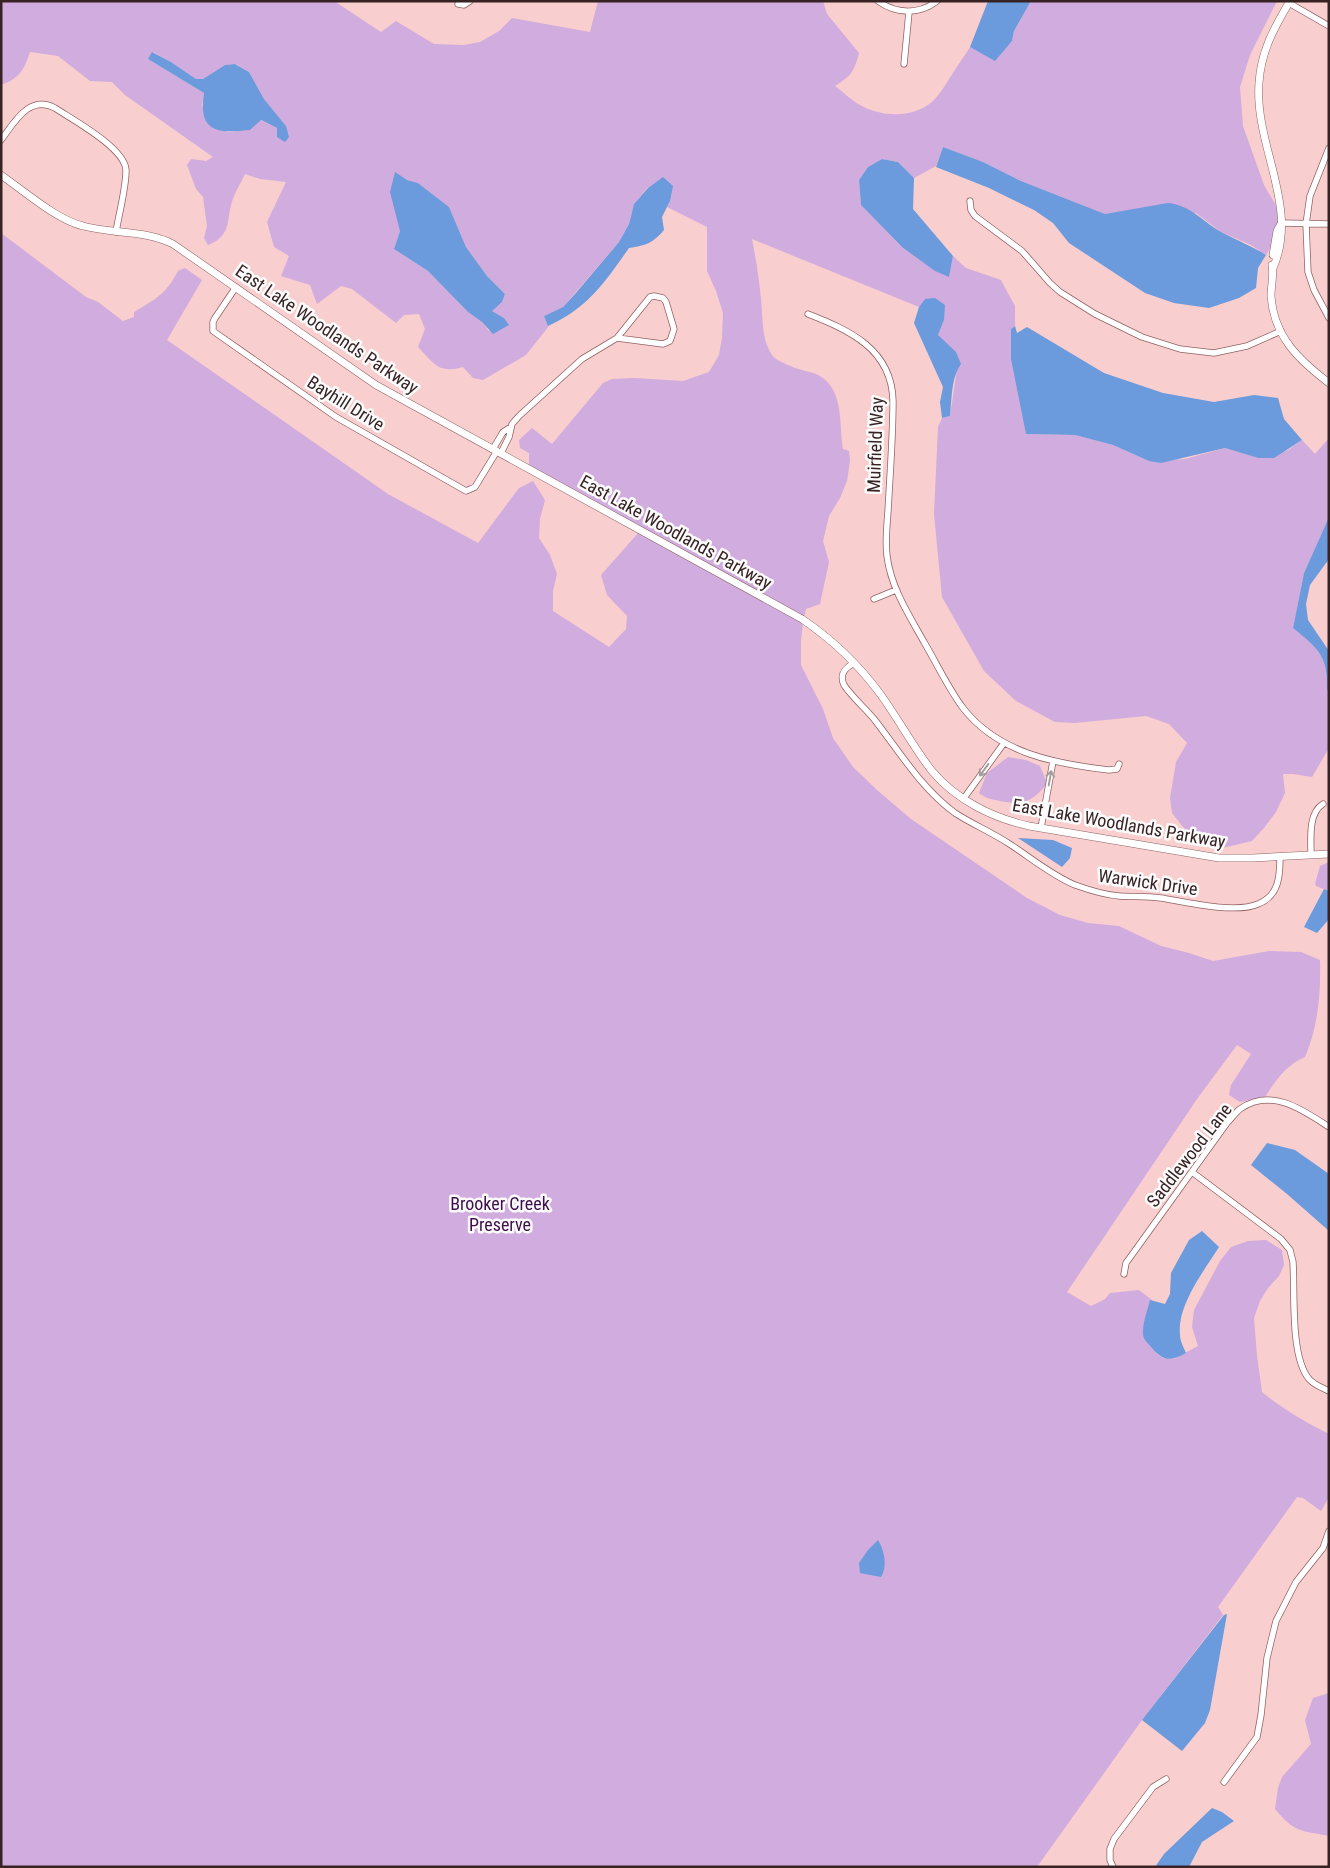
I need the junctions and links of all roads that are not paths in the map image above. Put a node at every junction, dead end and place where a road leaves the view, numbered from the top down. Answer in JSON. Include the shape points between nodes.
{"nodes":[{"id":1,"x":470,"y":1,"type":"edge"},
{"id":2,"x":878,"y":1,"type":"edge"},
{"id":3,"x":937,"y":1,"type":"edge"},
{"id":4,"x":1290,"y":2,"type":"edge"},
{"id":5,"x":458,"y":4,"type":"dead end"},
{"id":6,"x":909,"y":12,"type":"junction"},
{"id":7,"x":1329,"y":26,"type":"edge"},
{"id":8,"x":904,"y":64,"type":"dead end"},
{"id":9,"x":1,"y":140,"type":"edge"},
{"id":10,"x":1329,"y":148,"type":"edge"},
{"id":11,"x":1,"y":175,"type":"edge"},
{"id":12,"x":970,"y":201,"type":"dead end"},
{"id":13,"x":1281,"y":223,"type":"junction"},
{"id":14,"x":1306,"y":224,"type":"junction"},
{"id":15,"x":1329,"y":224,"type":"edge"},
{"id":16,"x":116,"y":232,"type":"junction"},
{"id":17,"x":236,"y":287,"type":"junction"},
{"id":18,"x":808,"y":314,"type":"dead end"},
{"id":19,"x":1329,"y":318,"type":"edge"},
{"id":20,"x":1281,"y":331,"type":"junction"},
{"id":21,"x":617,"y":338,"type":"junction"},
{"id":22,"x":1329,"y":384,"type":"edge"},
{"id":23,"x":497,"y":451,"type":"junction"},
{"id":24,"x":896,"y":590,"type":"junction"},
{"id":25,"x":874,"y":599,"type":"dead end"},
{"id":26,"x":854,"y":663,"type":"junction"},
{"id":27,"x":1004,"y":742,"type":"junction"},
{"id":28,"x":1053,"y":761,"type":"junction"},
{"id":29,"x":1119,"y":764,"type":"dead end"},
{"id":30,"x":964,"y":798,"type":"junction"},
{"id":31,"x":1323,"y":804,"type":"dead end"},
{"id":32,"x":1041,"y":828,"type":"junction"},
{"id":33,"x":1329,"y":854,"type":"edge"},
{"id":34,"x":1311,"y":855,"type":"junction"},
{"id":35,"x":1280,"y":857,"type":"junction"},
{"id":36,"x":1329,"y":1127,"type":"edge"},
{"id":37,"x":1192,"y":1172,"type":"junction"},
{"id":38,"x":1124,"y":1274,"type":"dead end"},
{"id":39,"x":1329,"y":1391,"type":"edge"},
{"id":40,"x":1329,"y":1531,"type":"edge"},
{"id":41,"x":1166,"y":1779,"type":"dead end"},
{"id":42,"x":1224,"y":1782,"type":"dead end"},
{"id":43,"x":1113,"y":1867,"type":"edge"}],
"edges":[{"from":1,"to":5,"type":"street"},
{"from":2,"to":6,"type":"street","via":[[889,8]]},
{"from":3,"to":6,"type":"street","via":[[924,9]]},
{"from":4,"to":7,"type":"street"},
{"from":4,"to":13,"type":"street","via":[[1266,45],[1259,84],[1261,114]]},
{"from":6,"to":8,"type":"street"},
{"from":9,"to":16,"type":"street","via":[[24,111],[45,104],[113,147],[122,157],[126,172]]},
{"from":10,"to":14,"type":"street","via":[[1310,196]]},
{"from":11,"to":16,"type":"street","name":"East Lake Woodlands Parkway","via":[[72,223]]},
{"from":12,"to":20,"type":"street","via":[[975,216],[1022,250],[1054,287],[1095,314],[1134,333],[1180,349],[1214,353],[1247,346]]},
{"from":13,"to":14,"type":"street"},
{"from":13,"to":20,"type":"street","via":[[1272,261],[1271,296]]},
{"from":14,"to":15,"type":"street"},
{"from":14,"to":19,"type":"street","via":[[1308,272]]},
{"from":16,"to":17,"type":"street","name":"East Lake Woodlands Parkway","via":[[167,241]]},
{"from":17,"to":23,"type":"street","name":"East Lake Woodlands Parkway","via":[[376,384]]},
{"from":17,"to":23,"type":"street","name":"Bayhill Drive","via":[[215,318],[213,331],[336,417],[466,491],[475,487]]},
{"from":18,"to":24,"type":"street","name":"Muirfield Way","via":[[858,337],[878,357],[891,382],[893,407],[886,554]]},
{"from":20,"to":22,"type":"street","via":[[1296,356]]},
{"from":21,"to":21,"type":"street","via":[[650,297],[659,296],[666,302],[674,330],[670,341],[663,344]]},
{"from":21,"to":23,"type":"street","via":[[574,365],[519,416],[503,432]]},
{"from":23,"to":26,"type":"street","name":"East Lake Woodlands Parkway","via":[[802,619]]},
{"from":24,"to":25,"type":"street"},
{"from":24,"to":27,"type":"street","name":"Muirfield Way","via":[[963,707],[984,729]]},
{"from":26,"to":30,"type":"street","name":"East Lake Woodlands Parkway","via":[[933,771]]},
{"from":26,"to":35,"type":"street","name":"Warwick Drive","via":[[843,672],[844,685],[932,793],[955,812],[1074,884],[1111,895],[1251,906],[1266,900],[1276,888],[1280,877]]},
{"from":27,"to":28,"type":"street","name":"Muirfield Way"},
{"from":27,"to":30,"type":"street","one_way":true},
{"from":28,"to":29,"type":"street","name":"Muirfield Way","via":[[1109,770],[1117,769]]},
{"from":32,"to":28,"type":"street","one_way":true},
{"from":30,"to":32,"type":"street","name":"East Lake Woodlands Parkway","via":[[1000,818]]},
{"from":31,"to":34,"type":"street","via":[[1316,810],[1313,820]]},
{"from":32,"to":35,"type":"street","name":"East Lake Woodlands Parkway","via":[[1214,857]]},
{"from":33,"to":34,"type":"street","name":"East Lake Woodlands Parkway"},
{"from":34,"to":35,"type":"street","name":"East Lake Woodlands Parkway"},
{"from":36,"to":37,"type":"street","name":"Saddlewood Lane","via":[[1300,1108],[1274,1100],[1256,1102],[1240,1109]]},
{"from":37,"to":38,"type":"street","name":"Saddlewood Lane","via":[[1126,1263]]},
{"from":37,"to":39,"type":"street","via":[[1281,1239],[1290,1250],[1297,1352],[1301,1367],[1310,1381]]},
{"from":40,"to":42,"type":"street","via":[[1323,1548],[1296,1582],[1276,1621],[1267,1658],[1257,1737]]},
{"from":41,"to":43,"type":"street","via":[[1153,1787],[1114,1839],[1110,1849]]}]}
